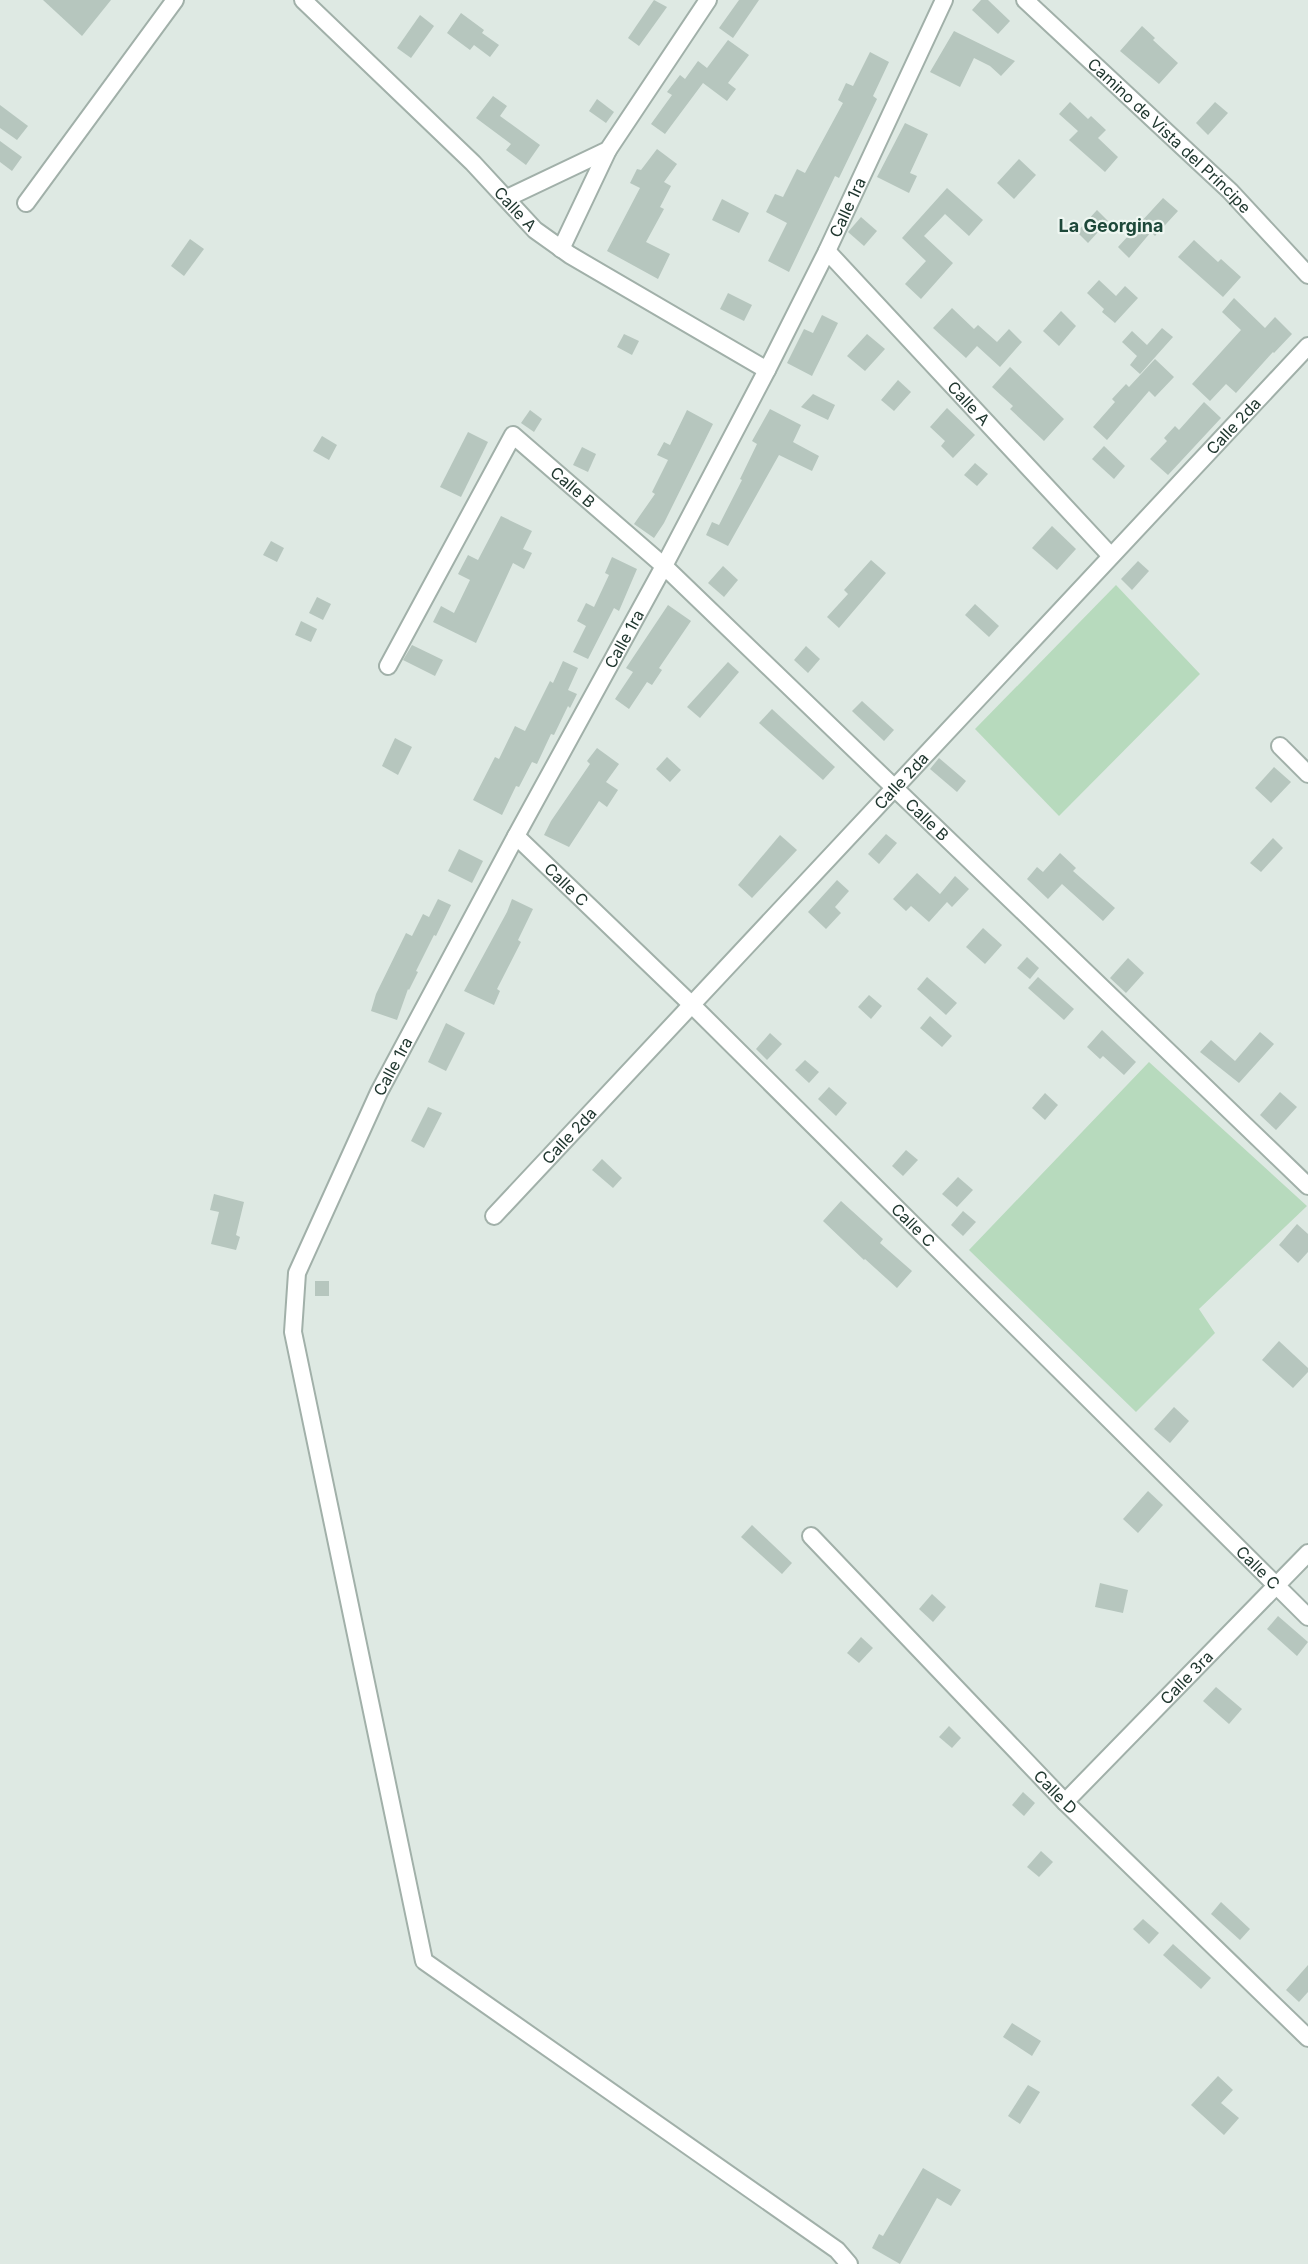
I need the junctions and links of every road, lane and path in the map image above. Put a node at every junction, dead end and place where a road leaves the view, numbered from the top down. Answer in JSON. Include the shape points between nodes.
{"nodes":[{"id":1,"x":175,"y":0,"type":"edge"},
{"id":2,"x":303,"y":0,"type":"edge"},
{"id":3,"x":708,"y":0,"type":"edge"},
{"id":4,"x":944,"y":0,"type":"edge"},
{"id":5,"x":1025,"y":0,"type":"edge"},
{"id":6,"x":608,"y":150,"type":"junction"},
{"id":7,"x":507,"y":198,"type":"junction"},
{"id":8,"x":26,"y":203,"type":"dead end"},
{"id":9,"x":561,"y":249,"type":"junction"},
{"id":10,"x":827,"y":251,"type":"junction"},
{"id":11,"x":1308,"y":275,"type":"edge"},
{"id":12,"x":1308,"y":346,"type":"edge"},
{"id":13,"x":767,"y":370,"type":"junction"},
{"id":14,"x":1111,"y":556,"type":"junction"},
{"id":15,"x":664,"y":566,"type":"junction"},
{"id":16,"x":388,"y":666,"type":"dead end"},
{"id":17,"x":1280,"y":746,"type":"dead end"},
{"id":18,"x":1308,"y":774,"type":"edge"},
{"id":19,"x":892,"y":788,"type":"junction"},
{"id":20,"x":516,"y":836,"type":"junction"},
{"id":21,"x":692,"y":1004,"type":"junction"},
{"id":22,"x":1308,"y":1186,"type":"edge"},
{"id":23,"x":494,"y":1216,"type":"dead end"},
{"id":24,"x":811,"y":1536,"type":"dead end"},
{"id":25,"x":1308,"y":1554,"type":"edge"},
{"id":26,"x":1276,"y":1586,"type":"junction"},
{"id":27,"x":1308,"y":1617,"type":"edge"},
{"id":28,"x":1065,"y":1802,"type":"junction"},
{"id":29,"x":1308,"y":2038,"type":"edge"},
{"id":30,"x":849,"y":2264,"type":"edge"}],
"edges":[{"from":1,"to":8,"type":"street"},
{"from":2,"to":7,"type":"street","name":"Calle A"},
{"from":3,"to":6,"type":"street"},
{"from":4,"to":10,"type":"street","name":"Calle 1ra"},
{"from":5,"to":11,"type":"street","name":"Camino de Vista del Príncipe","via":[[1230,191]]},
{"from":6,"to":7,"type":"street"},
{"from":6,"to":9,"type":"street"},
{"from":7,"to":9,"type":"street","name":"Calle A","via":[[535,230]]},
{"from":9,"to":13,"type":"street","name":"Calle A"},
{"from":10,"to":13,"type":"street","name":"Calle 1ra"},
{"from":10,"to":14,"type":"street","name":"Calle A"},
{"from":12,"to":14,"type":"street","name":"Calle 2da"},
{"from":13,"to":15,"type":"street","name":"Calle 1ra"},
{"from":14,"to":19,"type":"street","name":"Calle 2da"},
{"from":15,"to":16,"type":"street","name":"Calle B","via":[[513,435]]},
{"from":15,"to":19,"type":"street","name":"Calle B"},
{"from":15,"to":20,"type":"street","name":"Calle 1ra"},
{"from":17,"to":18,"type":"street"},
{"from":19,"to":21,"type":"street","name":"Calle 2da"},
{"from":19,"to":22,"type":"street","name":"Calle B"},
{"from":20,"to":21,"type":"street","name":"Calle C"},
{"from":20,"to":30,"type":"street","name":"Calle 1ra","via":[[380,1092],[297,1273],[293,1332],[424,1961],[837,2250]]},
{"from":21,"to":23,"type":"street","name":"Calle 2da"},
{"from":21,"to":26,"type":"street","name":"Calle C"},
{"from":24,"to":28,"type":"street","name":"Calle D"},
{"from":25,"to":26,"type":"street","name":"Calle 3ra"},
{"from":26,"to":27,"type":"street","name":"Calle C"},
{"from":26,"to":28,"type":"street","name":"Calle 3ra"},
{"from":28,"to":29,"type":"street","name":"Calle D"}]}
